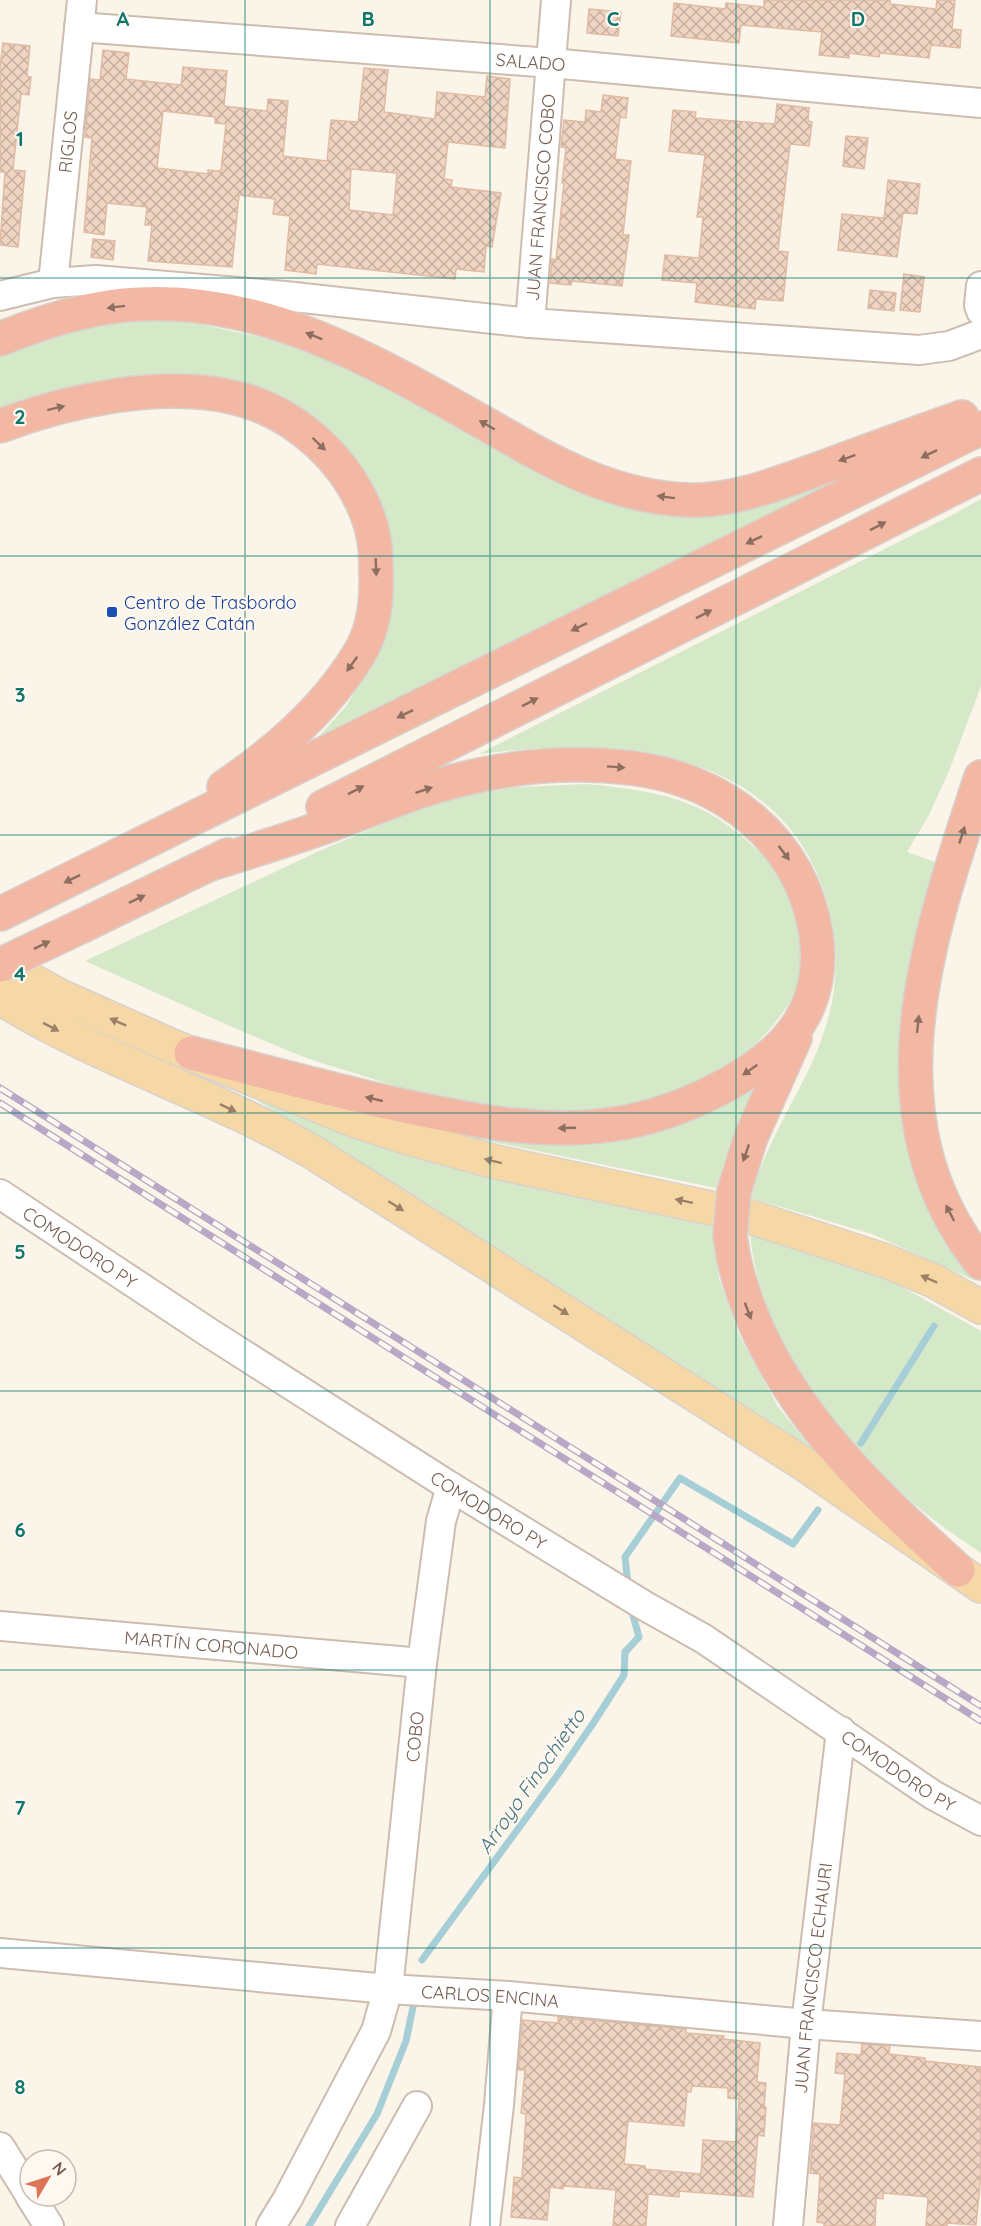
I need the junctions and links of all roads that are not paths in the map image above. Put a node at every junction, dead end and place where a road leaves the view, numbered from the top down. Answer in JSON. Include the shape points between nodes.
{"nodes":[{"id":1,"x":556,"y":0,"type":"edge"},
{"id":2,"x":80,"y":13,"type":"edge"},
{"id":3,"x":551,"y":63,"type":"junction"},
{"id":4,"x":981,"y":103,"type":"edge"},
{"id":5,"x":53,"y":283,"type":"junction"},
{"id":6,"x":981,"y":286,"type":"edge"},
{"id":7,"x":0,"y":296,"type":"edge"},
{"id":8,"x":981,"y":311,"type":"edge"},
{"id":9,"x":530,"y":323,"type":"junction"},
{"id":10,"x":981,"y":334,"type":"edge"},
{"id":11,"x":0,"y":339,"type":"edge"},
{"id":12,"x":981,"y":410,"type":"edge"},
{"id":13,"x":0,"y":426,"type":"edge"},
{"id":14,"x":981,"y":428,"type":"edge"},
{"id":15,"x":981,"y":474,"type":"edge"},
{"id":16,"x":981,"y":777,"type":"edge"},
{"id":17,"x":142,"y":844,"type":"junction"},
{"id":18,"x":210,"y":864,"type":"junction"},
{"id":19,"x":0,"y":914,"type":"edge"},
{"id":20,"x":0,"y":964,"type":"edge"},
{"id":21,"x":0,"y":998,"type":"edge"},
{"id":22,"x":801,"y":1022,"type":"junction"},
{"id":23,"x":191,"y":1053,"type":"junction"},
{"id":24,"x":0,"y":1194,"type":"edge"},
{"id":25,"x":981,"y":1263,"type":"edge"},
{"id":26,"x":981,"y":1307,"type":"edge"},
{"id":27,"x":452,"y":1487,"type":"junction"},
{"id":28,"x":970,"y":1578,"type":"edge"},
{"id":29,"x":0,"y":1626,"type":"edge"},
{"id":30,"x":422,"y":1663,"type":"junction"},
{"id":31,"x":841,"y":1731,"type":"junction"},
{"id":32,"x":981,"y":1821,"type":"edge"},
{"id":33,"x":0,"y":1953,"type":"edge"},
{"id":34,"x":388,"y":1989,"type":"junction"},
{"id":35,"x":508,"y":1996,"type":"junction"},
{"id":36,"x":807,"y":2024,"type":"junction"},
{"id":37,"x":981,"y":2036,"type":"edge"},
{"id":38,"x":417,"y":2106,"type":"dead end"},
{"id":39,"x":0,"y":2147,"type":"edge"},
{"id":40,"x":18,"y":2176,"type":"edge"},
{"id":41,"x":38,"y":2208,"type":"edge"},
{"id":42,"x":49,"y":2226,"type":"edge"},
{"id":43,"x":271,"y":2226,"type":"edge"},
{"id":44,"x":350,"y":2226,"type":"edge"},
{"id":45,"x":485,"y":2226,"type":"edge"},
{"id":46,"x":788,"y":2226,"type":"edge"}],
"edges":[{"from":1,"to":3,"type":"street","name":"JUAN FRANCISCO COBO"},
{"from":2,"to":3,"type":"street","name":"SALADO"},
{"from":2,"to":5,"type":"street","name":"RIGLOS"},
{"from":3,"to":4,"type":"street","name":"SALADO"},
{"from":3,"to":9,"type":"street","name":"JUAN FRANCISCO COBO"},
{"from":5,"to":7,"type":"street"},
{"from":5,"to":9,"type":"street","via":[[120,282]]},
{"from":6,"to":8,"type":"street"},
{"from":9,"to":10,"type":"street","via":[[919,350],[949,346]]},
{"from":12,"to":11,"type":"highway","one_way":true,"via":[[762,489],[690,500],[626,491],[589,479],[344,348],[307,332],[244,314],[174,304],[138,304],[102,308]]},
{"from":13,"to":17,"type":"highway","one_way":true,"via":[[92,399],[152,392],[235,398],[272,410],[307,432],[330,454],[351,484],[371,525],[375,546],[375,610],[359,654],[307,720],[241,776]]},
{"from":14,"to":17,"type":"highway","one_way":true},
{"from":18,"to":15,"type":"highway","one_way":true},
{"from":25,"to":16,"type":"highway","one_way":true,"via":[[957,1227],[925,1155],[915,1083],[921,999],[937,919]]},
{"from":17,"to":19,"type":"highway","one_way":true},
{"from":20,"to":18,"type":"highway","one_way":true,"bridge":true},
{"from":18,"to":22,"type":"highway","one_way":true,"via":[[474,775],[590,765],[670,775],[705,788],[762,828],[785,853],[802,882],[812,910],[819,953],[810,1003]]},
{"from":23,"to":20,"type":"main road","one_way":true,"via":[[60,996]]},
{"from":21,"to":28,"type":"main road","one_way":true,"via":[[74,1039],[304,1147],[801,1462]]},
{"from":22,"to":23,"type":"highway","one_way":true,"via":[[756,1066],[696,1101],[665,1113],[593,1127],[518,1127],[476,1122]]},
{"from":22,"to":28,"type":"highway","one_way":true,"bridge":true,"via":[[752,1137],[734,1191],[730,1235],[740,1287],[768,1354],[824,1435],[866,1483]]},
{"from":26,"to":23,"type":"main road","one_way":true,"via":[[934,1281],[830,1241],[748,1216],[496,1162],[405,1137]]},
{"from":24,"to":27,"type":"street","name":"COMODORO PY"},
{"from":27,"to":30,"type":"street","name":"COBO","via":[[441,1521]]},
{"from":27,"to":31,"type":"street","name":"COMODORO PY","via":[[704,1639]]},
{"from":29,"to":30,"type":"street","name":"MARTÍN CORONADO"},
{"from":30,"to":34,"type":"street","name":"COBO"},
{"from":31,"to":32,"type":"street","name":"COMODORO PY","via":[[933,1796]]},
{"from":31,"to":36,"type":"street","name":"JUAN FRANCISCO ECHAURI"},
{"from":33,"to":34,"type":"street","name":"CARLOS ENCINA"},
{"from":34,"to":35,"type":"street","name":"CARLOS ENCINA"},
{"from":34,"to":43,"type":"street","name":"COBO","via":[[376,2031]]},
{"from":35,"to":36,"type":"street","name":"CARLOS ENCINA"},
{"from":35,"to":45,"type":"street"},
{"from":36,"to":37,"type":"street","name":"CARLOS ENCINA"},
{"from":36,"to":46,"type":"street","name":"JUAN FRANCISCO ECHAURI"},
{"from":38,"to":44,"type":"street"},
{"from":39,"to":40,"type":"street"},
{"from":41,"to":42,"type":"street"}]}
